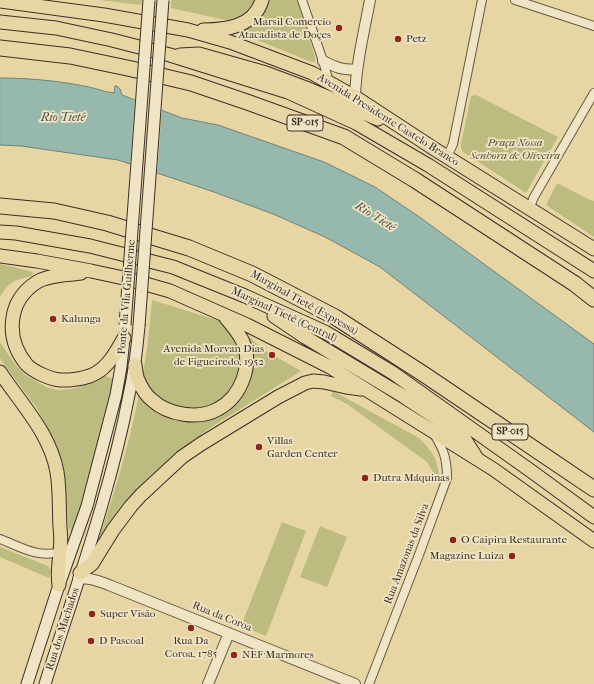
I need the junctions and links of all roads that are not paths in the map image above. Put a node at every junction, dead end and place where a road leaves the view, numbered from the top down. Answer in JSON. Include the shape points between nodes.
{"nodes":[{"id":1,"x":149,"y":0,"type":"edge"},
{"id":2,"x":163,"y":0,"type":"edge"},
{"id":3,"x":262,"y":0,"type":"edge"},
{"id":4,"x":302,"y":0,"type":"edge"},
{"id":5,"x":370,"y":0,"type":"edge"},
{"id":6,"x":482,"y":0,"type":"edge"},
{"id":7,"x":515,"y":0,"type":"edge"},
{"id":8,"x":0,"y":1,"type":"edge"},
{"id":9,"x":0,"y":22,"type":"edge"},
{"id":10,"x":594,"y":26,"type":"edge"},
{"id":11,"x":188,"y":30,"type":"junction"},
{"id":12,"x":0,"y":48,"type":"edge"},
{"id":13,"x":170,"y":56,"type":"junction"},
{"id":14,"x":323,"y":62,"type":"junction"},
{"id":15,"x":357,"y":69,"type":"junction"},
{"id":16,"x":329,"y":82,"type":"junction"},
{"id":17,"x":594,"y":93,"type":"edge"},
{"id":18,"x":355,"y":97,"type":"junction"},
{"id":19,"x":395,"y":124,"type":"junction"},
{"id":20,"x":447,"y":157,"type":"junction"},
{"id":21,"x":0,"y":206,"type":"edge"},
{"id":22,"x":529,"y":209,"type":"junction"},
{"id":23,"x":0,"y":232,"type":"edge"},
{"id":24,"x":594,"y":249,"type":"edge"},
{"id":25,"x":0,"y":256,"type":"edge"},
{"id":26,"x":594,"y":271,"type":"edge"},
{"id":27,"x":91,"y":272,"type":"junction"},
{"id":28,"x":574,"y":284,"type":"junction"},
{"id":29,"x":594,"y":290,"type":"edge"},
{"id":30,"x":245,"y":296,"type":"junction"},
{"id":31,"x":594,"y":299,"type":"edge"},
{"id":32,"x":223,"y":315,"type":"junction"},
{"id":33,"x":125,"y":332,"type":"junction"},
{"id":34,"x":134,"y":365,"type":"junction"},
{"id":35,"x":1,"y":378,"type":"edge"},
{"id":36,"x":366,"y":390,"type":"junction"},
{"id":37,"x":432,"y":432,"type":"junction"},
{"id":38,"x":479,"y":461,"type":"junction"},
{"id":39,"x":594,"y":489,"type":"edge"},
{"id":40,"x":594,"y":517,"type":"edge"},
{"id":41,"x":0,"y":539,"type":"edge"},
{"id":42,"x":594,"y":541,"type":"edge"},
{"id":43,"x":60,"y":552,"type":"junction"},
{"id":44,"x":79,"y":576,"type":"junction"},
{"id":45,"x":59,"y":585,"type":"junction"},
{"id":46,"x":229,"y":633,"type":"junction"},
{"id":47,"x":28,"y":684,"type":"edge"},
{"id":48,"x":45,"y":684,"type":"edge"},
{"id":49,"x":208,"y":684,"type":"edge"},
{"id":50,"x":355,"y":684,"type":"edge"},
{"id":51,"x":369,"y":684,"type":"edge"}],
"edges":[{"from":1,"to":33,"type":"main road","name":"Ponte da Vila Guilherme","bridge":true},
{"from":2,"to":34,"type":"main road","name":"Ponte da Vila Guilherme","bridge":true},
{"from":3,"to":11,"type":"highway","via":[[256,13],[235,27],[220,30]]},
{"from":4,"to":14,"type":"street"},
{"from":5,"to":15,"type":"street"},
{"from":6,"to":20,"type":"street","via":[[453,144]]},
{"from":7,"to":10,"type":"street"},
{"from":8,"to":11,"type":"highway","name":"Avenida Presidente Castelo Branco","via":[[104,15]]},
{"from":9,"to":13,"type":"highway","via":[[56,28]]},
{"from":11,"to":16,"type":"highway","name":"Avenida Presidente Castelo Branco","via":[[253,50]]},
{"from":12,"to":28,"type":"highway","number":"SP-015","via":[[70,56],[191,83],[344,137],[415,180]]},
{"from":13,"to":19,"type":"highway","via":[[200,54],[266,73]]},
{"from":13,"to":26,"type":"highway","via":[[288,92],[356,123],[428,165]]},
{"from":14,"to":15,"type":"street","via":[[344,70]]},
{"from":14,"to":16,"type":"street"},
{"from":15,"to":18,"type":"street"},
{"from":16,"to":18,"type":"highway","name":"Avenida Presidente Castelo Branco"},
{"from":17,"to":22,"type":"street"},
{"from":18,"to":19,"type":"highway","name":"Avenida Presidente Castelo Branco"},
{"from":19,"to":20,"type":"highway","name":"Avenida Presidente Castelo Branco"},
{"from":20,"to":22,"type":"highway","name":"Avenida Presidente Castelo Branco"},
{"from":21,"to":39,"type":"highway","name":"Marginal Tietê (Expressa)","number":"SP-015","via":[[54,211],[107,222],[189,248],[252,274],[335,317]]},
{"from":22,"to":24,"type":"highway","name":"Avenida Presidente Castelo Branco"},
{"from":23,"to":30,"type":"highway","name":"Marginal Tietê (Central)","via":[[90,246],[174,267]]},
{"from":25,"to":27,"type":"highway"},
{"from":27,"to":32,"type":"highway","via":[[170,291]]},
{"from":27,"to":33,"type":"highway","via":[[47,278],[22,294],[12,323],[13,337],[19,352],[28,366],[43,375],[60,380],[78,380],[102,369]]},
{"from":28,"to":29,"type":"highway"},
{"from":28,"to":31,"type":"highway","number":"SP-015"},
{"from":30,"to":38,"type":"highway","via":[[305,337],[462,435]]},
{"from":30,"to":40,"type":"highway","name":"Marginal Tietê (Central)","via":[[325,332],[393,374]]},
{"from":32,"to":34,"type":"highway","via":[[242,340],[247,367],[236,393],[217,410],[190,416],[162,408],[146,393],[138,380]]},
{"from":32,"to":36,"type":"highway","via":[[330,367]]},
{"from":33,"to":45,"type":"main road","name":"Ponte da Vila Guilherme","via":[[114,402],[87,506]]},
{"from":34,"to":44,"type":"main road","name":"Ponte da Vila Guilherme","via":[[124,420],[101,508]]},
{"from":35,"to":43,"type":"highway","via":[[25,406],[44,436],[53,458],[57,473]]},
{"from":36,"to":37,"type":"highway"},
{"from":36,"to":44,"type":"highway","via":[[324,382],[305,383],[207,440],[141,494],[113,530],[92,564]]},
{"from":37,"to":38,"type":"highway"},
{"from":37,"to":51,"type":"street","name":"Rua Amazonas da Silva","via":[[445,454],[446,478]]},
{"from":38,"to":42,"type":"highway"},
{"from":41,"to":43,"type":"street","via":[[43,554]]},
{"from":43,"to":45,"type":"highway","via":[[57,575]]},
{"from":44,"to":46,"type":"street","name":"Rua da Coroa","via":[[109,585]]},
{"from":44,"to":48,"type":"main road","name":"Rua dos Machados"},
{"from":45,"to":47,"type":"main road","name":"Rua dos Machados"},
{"from":46,"to":49,"type":"street"},
{"from":46,"to":50,"type":"street","name":"Rua da Coroa"}]}
